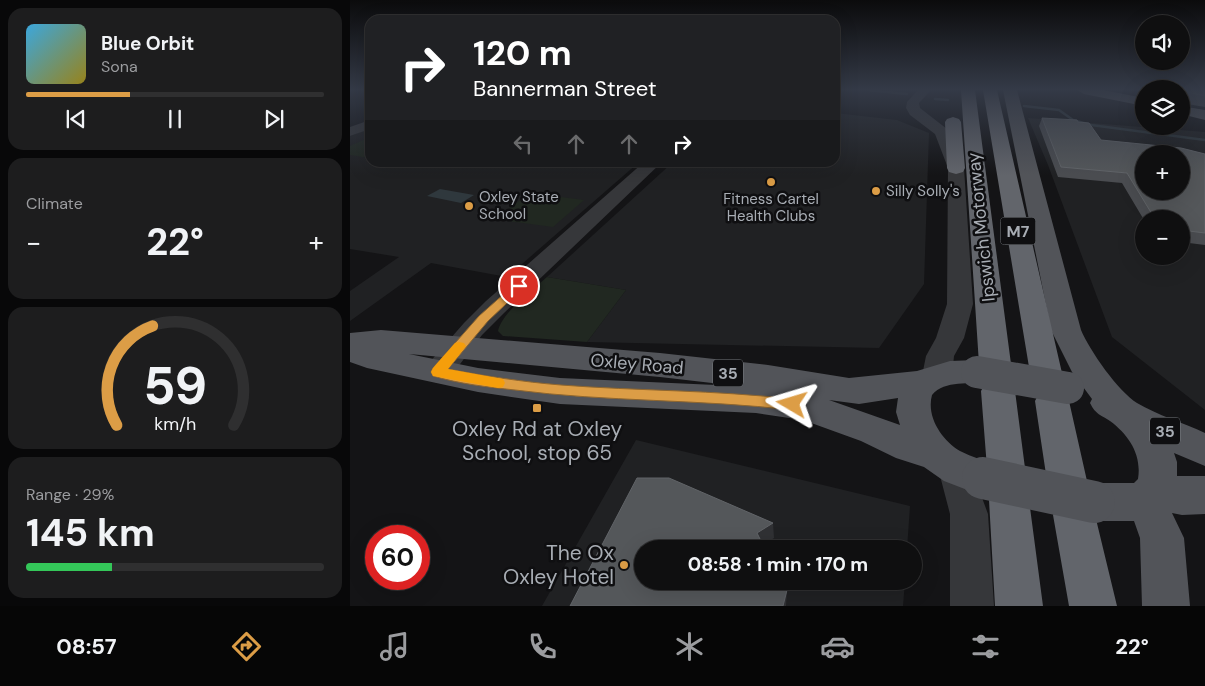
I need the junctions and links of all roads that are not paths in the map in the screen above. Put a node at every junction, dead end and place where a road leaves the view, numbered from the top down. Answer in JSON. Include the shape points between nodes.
{"nodes":[{"id":1,"x":924,"y":118,"type":"edge"},
{"id":2,"x":957,"y":118,"type":"edge"},
{"id":3,"x":960,"y":118,"type":"edge"},
{"id":4,"x":996,"y":118,"type":"edge"},
{"id":5,"x":1017,"y":118,"type":"edge"},
{"id":6,"x":365,"y":126,"type":"edge"},
{"id":7,"x":350,"y":132,"type":"edge"},
{"id":8,"x":649,"y":167,"type":"edge"},
{"id":9,"x":956,"y":168,"type":"junction"},
{"id":10,"x":350,"y":344,"type":"edge"},
{"id":11,"x":350,"y":348,"type":"edge"},
{"id":12,"x":448,"y":360,"type":"junction"},
{"id":13,"x":990,"y":376,"type":"junction"},
{"id":14,"x":930,"y":379,"type":"junction"},
{"id":15,"x":1055,"y":387,"type":"junction"},
{"id":16,"x":1123,"y":411,"type":"junction"},
{"id":17,"x":1205,"y":450,"type":"edge"},
{"id":18,"x":978,"y":473,"type":"junction"},
{"id":19,"x":1150,"y":494,"type":"junction"},
{"id":20,"x":1205,"y":494,"type":"edge"},
{"id":21,"x":1078,"y":499,"type":"junction"},
{"id":22,"x":972,"y":606,"type":"edge"},
{"id":23,"x":1020,"y":606,"type":"edge"},
{"id":24,"x":1093,"y":606,"type":"edge"},
{"id":25,"x":1166,"y":606,"type":"edge"}],
"edges":[{"from":1,"to":9,"type":"street","via":[[942,132]]},
{"from":2,"to":9,"type":"highway"},
{"from":3,"to":13,"type":"highway","name":"Ipswich Motorway","number":"M7"},
{"from":4,"to":15,"type":"highway","name":"Ipswich Motorway","number":"M7"},
{"from":5,"to":16,"type":"main road","via":[[1072,348]]},
{"from":6,"to":7,"type":"street"},
{"from":8,"to":12,"type":"street","via":[[495,307]]},
{"from":9,"to":14,"type":"street","via":[[960,304],[950,338]]},
{"from":10,"to":12,"type":"main road","name":"Oxley Road","number":"35","via":[[381,341]]},
{"from":11,"to":12,"type":"main road","name":"Oxley Road","number":"35","via":[[367,357]]},
{"from":12,"to":14,"type":"main road","name":"Oxley Road","number":"35","via":[[660,365],[768,377],[849,391]]},
{"from":12,"to":18,"type":"main road","name":"Oxley Road","number":"35","via":[[478,380],[560,391],[756,400],[804,406],[865,426]]},
{"from":13,"to":14,"type":"main road","number":"35","via":[[960,372]]},
{"from":13,"to":15,"type":"main road","number":"35","bridge":true},
{"from":13,"to":18,"type":"highway","name":"Ipswich Motorway","number":"M7"},
{"from":14,"to":18,"type":"main road","via":[[918,390],[914,413],[923,438]]},
{"from":15,"to":16,"type":"main road","number":"35","via":[[1094,396]]},
{"from":15,"to":21,"type":"highway","name":"Ipswich Motorway","number":"M7"},
{"from":16,"to":17,"type":"main road","number":"35"},
{"from":16,"to":19,"type":"main road","via":[[1142,431],[1159,462],[1159,476]]},
{"from":18,"to":21,"type":"main road","number":"35","bridge":true},
{"from":18,"to":22,"type":"street","via":[[969,514]]},
{"from":18,"to":23,"type":"highway","name":"Ipswich Motorway","number":"M7"},
{"from":19,"to":20,"type":"main road","number":"35"},
{"from":19,"to":21,"type":"main road","number":"35","via":[[1115,503]]},
{"from":19,"to":25,"type":"main road","via":[[1162,538]]},
{"from":21,"to":24,"type":"highway","name":"Ipswich Motorway","number":"M7"}]}
